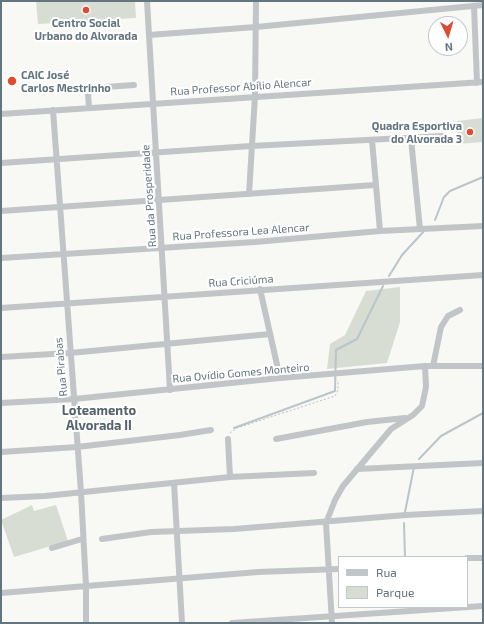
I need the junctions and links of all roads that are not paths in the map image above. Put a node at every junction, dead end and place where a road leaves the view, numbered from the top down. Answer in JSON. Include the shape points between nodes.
{"nodes":[{"id":1,"x":147,"y":1,"type":"edge"},
{"id":2,"x":256,"y":1,"type":"edge"},
{"id":3,"x":483,"y":5,"type":"edge"},
{"id":4,"x":474,"y":6,"type":"junction"},
{"id":5,"x":256,"y":27,"type":"junction"},
{"id":6,"x":149,"y":35,"type":"junction"},
{"id":7,"x":480,"y":82,"type":"edge"},
{"id":8,"x":134,"y":86,"type":"dead end"},
{"id":9,"x":255,"y":96,"type":"junction"},
{"id":10,"x":153,"y":103,"type":"junction"},
{"id":11,"x":89,"y":108,"type":"junction"},
{"id":12,"x":53,"y":110,"type":"junction"},
{"id":13,"x":1,"y":114,"type":"edge"},
{"id":14,"x":443,"y":136,"type":"dead end"},
{"id":15,"x":411,"y":139,"type":"junction"},
{"id":16,"x":372,"y":140,"type":"junction"},
{"id":17,"x":251,"y":146,"type":"junction"},
{"id":18,"x":156,"y":153,"type":"junction"},
{"id":19,"x":57,"y":160,"type":"junction"},
{"id":20,"x":1,"y":163,"type":"edge"},
{"id":21,"x":375,"y":185,"type":"junction"},
{"id":22,"x":249,"y":194,"type":"junction"},
{"id":23,"x":159,"y":201,"type":"junction"},
{"id":24,"x":60,"y":208,"type":"junction"},
{"id":25,"x":1,"y":211,"type":"edge"},
{"id":26,"x":483,"y":226,"type":"edge"},
{"id":27,"x":420,"y":229,"type":"junction"},
{"id":28,"x":380,"y":231,"type":"junction"},
{"id":29,"x":163,"y":248,"type":"junction"},
{"id":30,"x":64,"y":255,"type":"junction"},
{"id":31,"x":1,"y":258,"type":"edge"},
{"id":32,"x":483,"y":275,"type":"edge"},
{"id":33,"x":260,"y":289,"type":"junction"},
{"id":34,"x":165,"y":296,"type":"junction"},
{"id":35,"x":66,"y":303,"type":"junction"},
{"id":36,"x":1,"y":308,"type":"edge"},
{"id":37,"x":460,"y":310,"type":"dead end"},
{"id":38,"x":270,"y":334,"type":"junction"},
{"id":39,"x":167,"y":343,"type":"junction"},
{"id":40,"x":70,"y":353,"type":"junction"},
{"id":41,"x":1,"y":357,"type":"edge"},
{"id":42,"x":425,"y":366,"type":"junction"},
{"id":43,"x":433,"y":366,"type":"junction"},
{"id":44,"x":483,"y":366,"type":"edge"},
{"id":45,"x":280,"y":378,"type":"junction"},
{"id":46,"x":170,"y":390,"type":"junction"},
{"id":47,"x":74,"y":399,"type":"junction"},
{"id":48,"x":1,"y":403,"type":"edge"},
{"id":49,"x":407,"y":418,"type":"junction"},
{"id":50,"x":211,"y":430,"type":"dead end"},
{"id":51,"x":228,"y":439,"type":"road end"},
{"id":52,"x":276,"y":439,"type":"dead end"},
{"id":53,"x":77,"y":447,"type":"junction"},
{"id":54,"x":1,"y":452,"type":"edge"},
{"id":55,"x":483,"y":463,"type":"edge"},
{"id":56,"x":357,"y":469,"type":"junction"},
{"id":57,"x":314,"y":473,"type":"dead end"},
{"id":58,"x":230,"y":477,"type":"junction"},
{"id":59,"x":174,"y":483,"type":"junction"},
{"id":60,"x":81,"y":492,"type":"junction"},
{"id":61,"x":1,"y":498,"type":"edge"},
{"id":62,"x":483,"y":510,"type":"edge"},
{"id":63,"x":326,"y":523,"type":"junction"},
{"id":64,"x":178,"y":531,"type":"junction"},
{"id":65,"x":82,"y":539,"type":"junction"},
{"id":66,"x":102,"y":539,"type":"dead end"},
{"id":67,"x":52,"y":548,"type":"dead end"},
{"id":68,"x":468,"y":558,"type":"edge"},
{"id":69,"x":483,"y":558,"type":"edge"},
{"id":70,"x":328,"y":569,"type":"junction"},
{"id":71,"x":338,"y":569,"type":"edge"},
{"id":72,"x":180,"y":578,"type":"junction"},
{"id":73,"x":86,"y":586,"type":"junction"},
{"id":74,"x":1,"y":593,"type":"edge"},
{"id":75,"x":483,"y":606,"type":"edge"},
{"id":76,"x":468,"y":607,"type":"edge"},
{"id":77,"x":461,"y":608,"type":"edge"},
{"id":78,"x":332,"y":620,"type":"edge"},
{"id":79,"x":86,"y":623,"type":"edge"},
{"id":80,"x":182,"y":623,"type":"edge"},
{"id":81,"x":232,"y":623,"type":"edge"}],
"edges":[{"from":1,"to":6,"type":"street","name":"Rua da Prosperidade"},
{"from":2,"to":5,"type":"street"},
{"from":3,"to":4,"type":"street"},
{"from":4,"to":5,"type":"street"},
{"from":4,"to":7,"type":"street"},
{"from":5,"to":6,"type":"street"},
{"from":5,"to":9,"type":"street"},
{"from":6,"to":10,"type":"street","name":"Rua da Prosperidade"},
{"from":7,"to":9,"type":"street","name":"Rua Professor Abílio Alencar"},
{"from":8,"to":11,"type":"street","via":[[91,88],[88,93]]},
{"from":9,"to":10,"type":"street","name":"Rua Professor Abílio Alencar"},
{"from":9,"to":17,"type":"street"},
{"from":10,"to":11,"type":"street","name":"Rua Professor Abílio Alencar"},
{"from":10,"to":18,"type":"street","name":"Rua da Prosperidade"},
{"from":11,"to":12,"type":"street","name":"Rua Professor Abílio Alencar"},
{"from":12,"to":13,"type":"street","name":"Rua Professor Abílio Alencar"},
{"from":12,"to":19,"type":"street","name":"Rua Pirabas"},
{"from":14,"to":15,"type":"street"},
{"from":15,"to":16,"type":"street"},
{"from":15,"to":27,"type":"street"},
{"from":16,"to":17,"type":"street"},
{"from":16,"to":21,"type":"street"},
{"from":17,"to":18,"type":"street"},
{"from":17,"to":22,"type":"street"},
{"from":18,"to":19,"type":"street"},
{"from":18,"to":23,"type":"street","name":"Rua da Prosperidade"},
{"from":19,"to":20,"type":"street"},
{"from":19,"to":24,"type":"street","name":"Rua Pirabas"},
{"from":21,"to":22,"type":"street"},
{"from":21,"to":28,"type":"street"},
{"from":22,"to":23,"type":"street"},
{"from":23,"to":24,"type":"street"},
{"from":23,"to":29,"type":"street","name":"Rua da Prosperidade"},
{"from":24,"to":25,"type":"street"},
{"from":24,"to":30,"type":"street","name":"Rua Pirabas"},
{"from":26,"to":27,"type":"street","name":"Rua Professora Lea Alencar"},
{"from":27,"to":28,"type":"street","name":"Rua Professora Lea Alencar"},
{"from":28,"to":29,"type":"street","name":"Rua Professora Lea Alencar"},
{"from":29,"to":30,"type":"street","name":"Rua Professora Lea Alencar"},
{"from":29,"to":34,"type":"street","name":"Rua da Prosperidade"},
{"from":30,"to":31,"type":"street","name":"Rua Professora Lea Alencar"},
{"from":30,"to":35,"type":"street","name":"Rua Pirabas"},
{"from":32,"to":33,"type":"street","name":"Rua Criciúma"},
{"from":33,"to":34,"type":"street","name":"Rua Criciúma"},
{"from":33,"to":38,"type":"street"},
{"from":34,"to":35,"type":"street","name":"Rua Criciúma"},
{"from":34,"to":39,"type":"street","name":"Rua da Prosperidade"},
{"from":35,"to":36,"type":"street","name":"Rua Criciúma"},
{"from":35,"to":40,"type":"street","name":"Rua Pirabas"},
{"from":37,"to":43,"type":"street","via":[[444,320],[437,340]]},
{"from":38,"to":39,"type":"street"},
{"from":38,"to":45,"type":"street"},
{"from":39,"to":40,"type":"street"},
{"from":39,"to":46,"type":"street","name":"Rua da Prosperidade"},
{"from":40,"to":41,"type":"street"},
{"from":40,"to":47,"type":"street","name":"Rua Pirabas"},
{"from":42,"to":43,"type":"street","name":"Rua Ovídio Gomes Monteiro"},
{"from":42,"to":45,"type":"street","name":"Rua Ovídio Gomes Monteiro"},
{"from":42,"to":49,"type":"street","via":[[424,398],[417,412]]},
{"from":43,"to":44,"type":"street","name":"Rua Ovídio Gomes Monteiro"},
{"from":45,"to":46,"type":"street","name":"Rua Ovídio Gomes Monteiro"},
{"from":46,"to":47,"type":"street","name":"Rua Ovídio Gomes Monteiro"},
{"from":47,"to":48,"type":"street","name":"Rua Ovídio Gomes Monteiro"},
{"from":47,"to":53,"type":"street","name":"Rua Pirabas"},
{"from":49,"to":52,"type":"street","via":[[367,422]]},
{"from":49,"to":56,"type":"street","via":[[391,429]]},
{"from":50,"to":53,"type":"street"},
{"from":51,"to":58,"type":"street"},
{"from":53,"to":54,"type":"street"},
{"from":53,"to":60,"type":"street","name":"Rua Pirabas"},
{"from":55,"to":56,"type":"street"},
{"from":56,"to":63,"type":"street","via":[[335,500]]},
{"from":57,"to":58,"type":"street"},
{"from":58,"to":59,"type":"street"},
{"from":59,"to":60,"type":"street"},
{"from":59,"to":64,"type":"street"},
{"from":60,"to":61,"type":"street"},
{"from":60,"to":65,"type":"street","name":"Rua Pirabas"},
{"from":62,"to":63,"type":"street"},
{"from":63,"to":64,"type":"street"},
{"from":63,"to":70,"type":"street"},
{"from":64,"to":66,"type":"street"},
{"from":64,"to":72,"type":"street"},
{"from":65,"to":67,"type":"street"},
{"from":65,"to":73,"type":"street","name":"Rua Pirabas"},
{"from":68,"to":69,"type":"street"},
{"from":70,"to":71,"type":"street"},
{"from":70,"to":72,"type":"street"},
{"from":70,"to":78,"type":"street"},
{"from":72,"to":73,"type":"street"},
{"from":72,"to":80,"type":"street"},
{"from":73,"to":74,"type":"street"},
{"from":73,"to":79,"type":"street","name":"Rua Pirabas"},
{"from":75,"to":76,"type":"street"},
{"from":77,"to":78,"type":"street"},
{"from":78,"to":81,"type":"street"}]}
